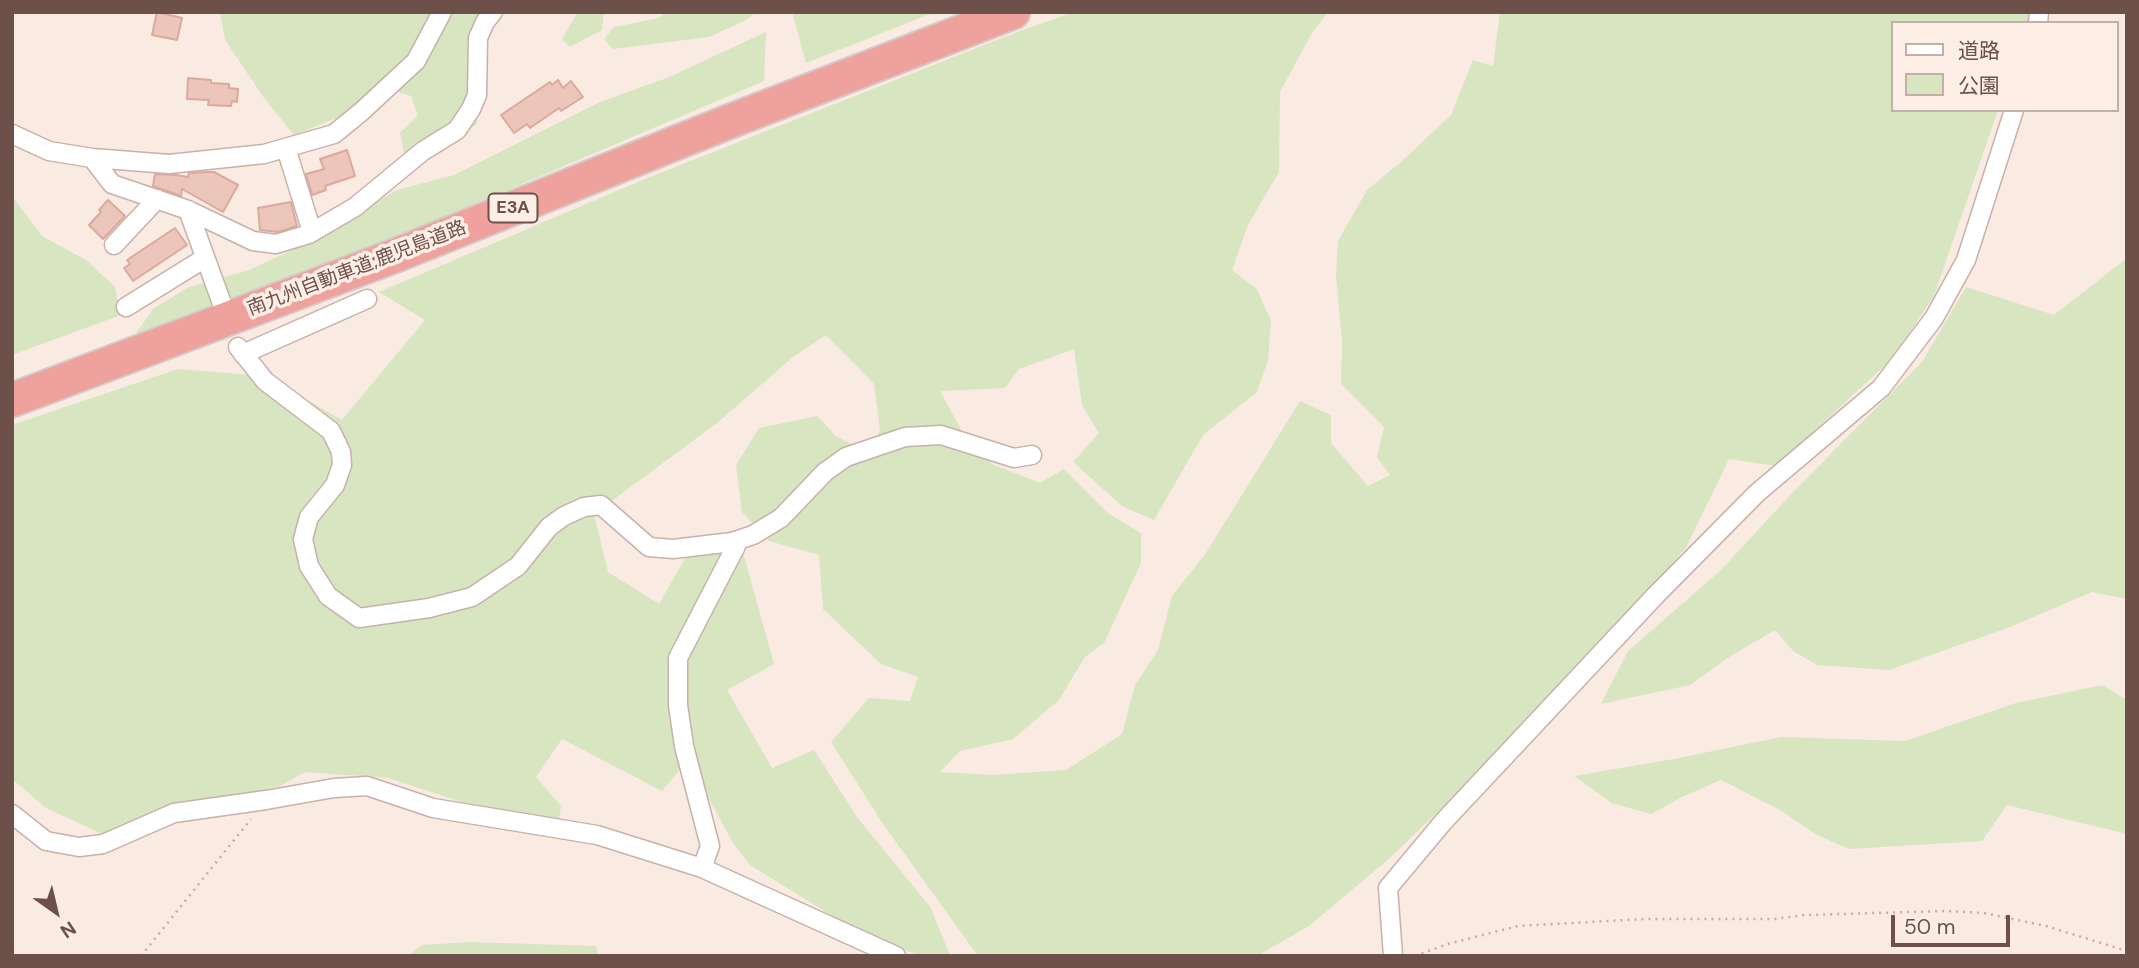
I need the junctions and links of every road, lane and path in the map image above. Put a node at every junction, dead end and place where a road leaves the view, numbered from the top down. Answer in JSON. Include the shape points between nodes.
{"nodes":[{"id":1,"x":442,"y":12,"type":"edge"},
{"id":2,"x":493,"y":12,"type":"edge"},
{"id":3,"x":1013,"y":12,"type":"edge"},
{"id":4,"x":2013,"y":112,"type":"edge"},
{"id":5,"x":12,"y":134,"type":"edge"},
{"id":6,"x":286,"y":148,"type":"junction"},
{"id":7,"x":92,"y":158,"type":"junction"},
{"id":8,"x":157,"y":199,"type":"junction"},
{"id":9,"x":188,"y":210,"type":"junction"},
{"id":10,"x":312,"y":232,"type":"junction"},
{"id":11,"x":114,"y":245,"type":"dead end"},
{"id":12,"x":205,"y":258,"type":"junction"},
{"id":13,"x":367,"y":299,"type":"dead end"},
{"id":14,"x":126,"y":307,"type":"dead end"},
{"id":15,"x":224,"y":309,"type":"dead end"},
{"id":16,"x":12,"y":400,"type":"edge"},
{"id":17,"x":1032,"y":454,"type":"dead end"},
{"id":18,"x":732,"y":542,"type":"junction"},
{"id":19,"x":267,"y":800,"type":"junction"},
{"id":20,"x":12,"y":814,"type":"edge"},
{"id":21,"x":702,"y":868,"type":"junction"},
{"id":22,"x":2127,"y":951,"type":"edge"},
{"id":23,"x":141,"y":956,"type":"edge"},
{"id":24,"x":896,"y":956,"type":"edge"},
{"id":25,"x":1393,"y":956,"type":"edge"},
{"id":26,"x":1415,"y":956,"type":"edge"}],
"edges":[{"from":1,"to":6,"type":"street","via":[[416,61],[361,112],[334,134]]},
{"from":2,"to":10,"type":"street","via":[[478,38],[477,95],[457,130],[423,151],[355,207]]},
{"from":3,"to":16,"type":"highway","name":"南九州自動車道;鹿児島道路","number":"E3A","via":[[394,256]]},
{"from":4,"to":25,"type":"street","via":[[1966,260],[1934,318],[1881,388],[1757,493],[1444,821],[1388,888]]},
{"from":5,"to":7,"type":"street","via":[[49,151]]},
{"from":6,"to":7,"type":"street","via":[[169,163]]},
{"from":6,"to":10,"type":"street"},
{"from":7,"to":8,"type":"street","via":[[113,184]]},
{"from":8,"to":9,"type":"street"},
{"from":8,"to":11,"type":"street"},
{"from":9,"to":10,"type":"street","via":[[253,241],[276,244]]},
{"from":9,"to":12,"type":"street"},
{"from":12,"to":14,"type":"street"},
{"from":12,"to":15,"type":"street"},
{"from":13,"to":18,"type":"street","via":[[241,350],[265,381],[331,431],[341,452],[335,485],[309,517],[303,539],[309,566],[328,596],[359,618],[472,597],[518,566],[549,527],[584,507],[601,505],[649,547]]},
{"from":17,"to":18,"type":"street","via":[[1014,458],[941,435],[905,437],[846,457],[781,518]]},
{"from":18,"to":21,"type":"street","via":[[736,546],[678,658],[684,746],[710,846]]},
{"from":19,"to":20,"type":"street","via":[[174,813],[103,844],[79,847],[46,841]]},
{"from":19,"to":21,"type":"street","via":[[367,786],[433,808],[597,835]]},
{"from":19,"to":23,"type":"path"},
{"from":21,"to":24,"type":"street"},
{"from":22,"to":26,"type":"path","via":[[2046,926],[1984,913],[1947,911],[1518,926]]}]}
